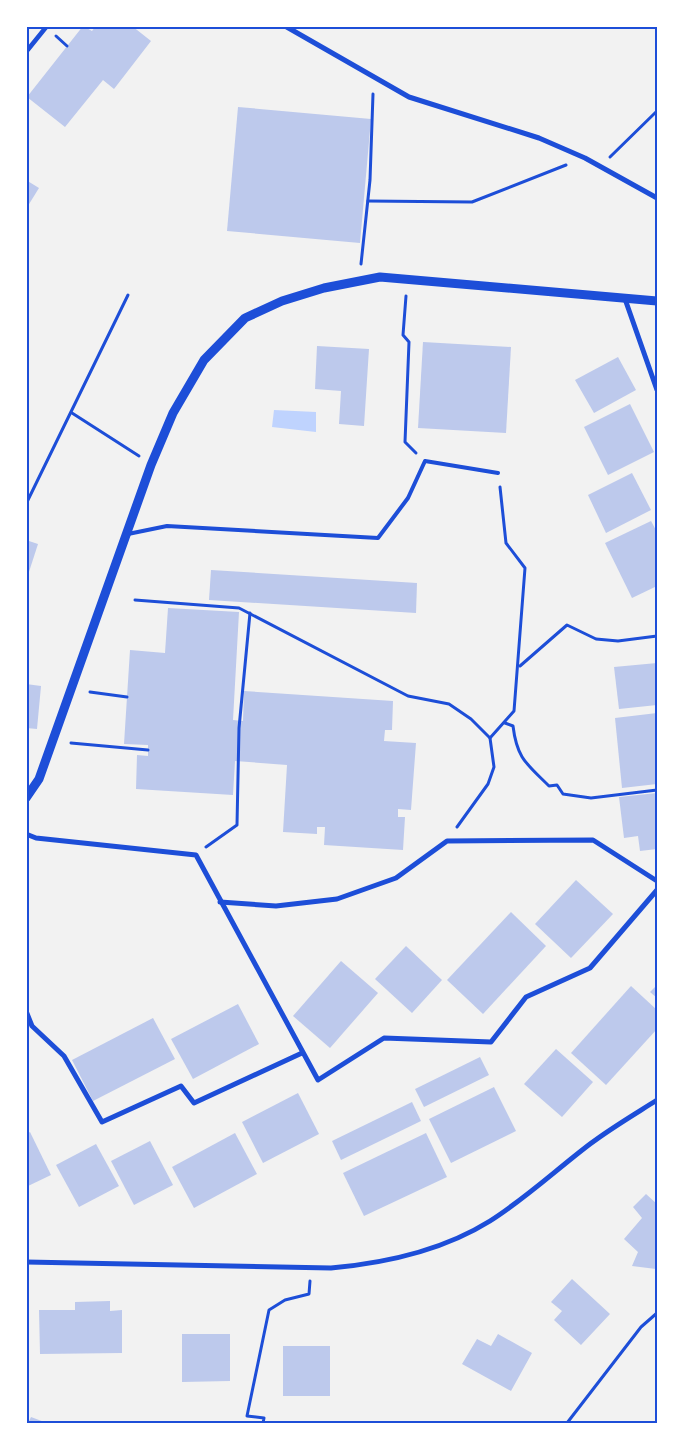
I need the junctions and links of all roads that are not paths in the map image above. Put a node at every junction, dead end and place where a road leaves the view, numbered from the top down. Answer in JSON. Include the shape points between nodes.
{"nodes":[{"id":1,"x":47,"y":26,"type":"edge"},
{"id":2,"x":285,"y":26,"type":"edge"},
{"id":3,"x":26,"y":52,"type":"edge"},
{"id":4,"x":657,"y":198,"type":"edge"},
{"id":5,"x":625,"y":299,"type":"junction"},
{"id":6,"x":657,"y":301,"type":"edge"},
{"id":7,"x":657,"y":390,"type":"edge"},
{"id":8,"x":498,"y":473,"type":"road end"},
{"id":9,"x":126,"y":535,"type":"junction"},
{"id":10,"x":26,"y":798,"type":"edge"},
{"id":11,"x":26,"y":834,"type":"edge"},
{"id":12,"x":657,"y":881,"type":"edge"},
{"id":13,"x":657,"y":890,"type":"edge"},
{"id":14,"x":220,"y":902,"type":"junction"},
{"id":15,"x":26,"y":1011,"type":"edge"},
{"id":16,"x":302,"y":1053,"type":"junction"},
{"id":17,"x":657,"y":1100,"type":"edge"},
{"id":18,"x":26,"y":1262,"type":"edge"}],
"edges":[{"from":1,"to":3,"type":"street"},
{"from":2,"to":4,"type":"street","via":[[408,97],[539,138],[601,166]]},
{"from":5,"to":6,"type":"street"},
{"from":5,"to":7,"type":"street"},
{"from":5,"to":9,"type":"street","via":[[380,277],[324,288],[282,301],[245,318],[204,360],[173,413]]},
{"from":8,"to":9,"type":"lane","via":[[425,462],[408,498],[378,538],[167,526]]},
{"from":9,"to":10,"type":"street","via":[[38,779]]},
{"from":11,"to":14,"type":"street","via":[[36,838],[196,855]]},
{"from":12,"to":14,"type":"street","via":[[593,840],[446,841],[396,878],[337,899],[276,906]]},
{"from":13,"to":16,"type":"street","via":[[590,968],[526,997],[491,1042],[384,1038],[318,1080]]},
{"from":14,"to":16,"type":"street"},
{"from":15,"to":16,"type":"street","via":[[32,1026],[64,1056],[102,1122],[181,1086],[194,1103]]},
{"from":17,"to":18,"type":"street","via":[[592,1142],[490,1221],[456,1239],[412,1256],[364,1265],[310,1268]]}]}
